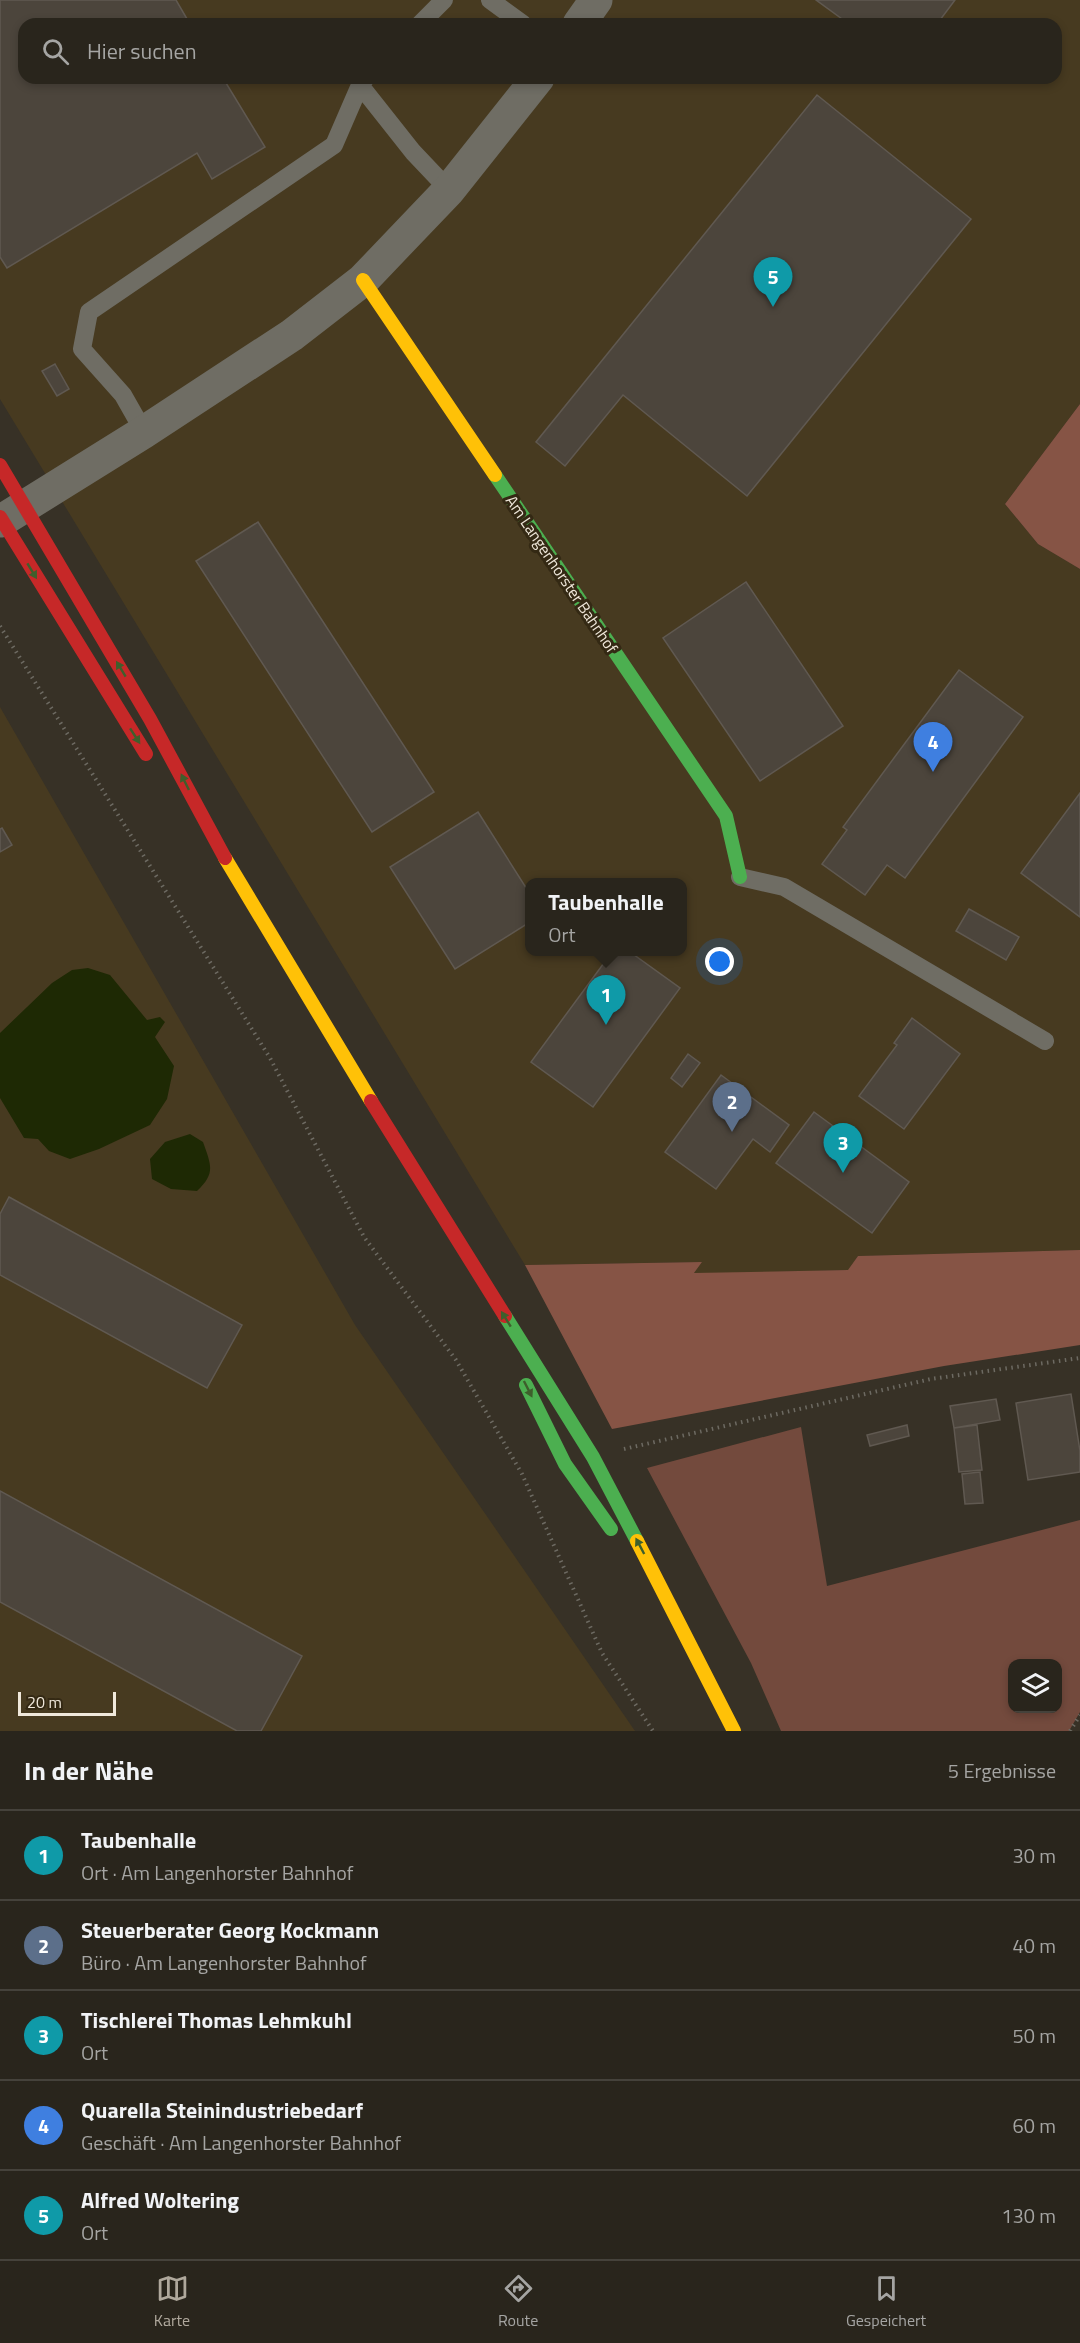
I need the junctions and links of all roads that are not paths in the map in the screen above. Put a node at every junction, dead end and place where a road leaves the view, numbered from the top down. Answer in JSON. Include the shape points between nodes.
{"nodes":[{"id":1,"x":444,"y":0,"type":"edge"},
{"id":2,"x":490,"y":0,"type":"edge"},
{"id":3,"x":596,"y":0,"type":"edge"},
{"id":4,"x":426,"y":18,"type":"edge"},
{"id":5,"x":515,"y":18,"type":"edge"},
{"id":6,"x":583,"y":18,"type":"edge"},
{"id":7,"x":362,"y":84,"type":"edge"},
{"id":8,"x":365,"y":84,"type":"edge"},
{"id":9,"x":533,"y":84,"type":"edge"},
{"id":10,"x":448,"y":190,"type":"junction"},
{"id":11,"x":363,"y":280,"type":"junction"},
{"id":12,"x":144,"y":432,"type":"junction"},
{"id":13,"x":0,"y":465,"type":"edge"},
{"id":14,"x":7,"y":517,"type":"edge"},
{"id":15,"x":154,"y":765,"type":"dead end"},
{"id":16,"x":173,"y":792,"type":"dead end"},
{"id":17,"x":211,"y":835,"type":"junction"},
{"id":18,"x":740,"y":877,"type":"joint"},
{"id":19,"x":1045,"y":1041,"type":"dead end"},
{"id":20,"x":435,"y":1206,"type":"junction"},
{"id":21,"x":498,"y":1330,"type":"dead end"},
{"id":22,"x":518,"y":1371,"type":"dead end"},
{"id":23,"x":687,"y":1635,"type":"junction"},
{"id":24,"x":734,"y":1731,"type":"edge"}],
"edges":[{"from":1,"to":4,"type":"lane"},
{"from":2,"to":5,"type":"lane"},
{"from":3,"to":6,"type":"street"},
{"from":7,"to":12,"type":"lane","via":[[334,145],[89,312],[82,349],[123,395]]},
{"from":8,"to":10,"type":"lane","via":[[413,152]]},
{"from":9,"to":10,"type":"street"},
{"from":10,"to":11,"type":"street"},
{"from":11,"to":12,"type":"street","via":[[292,335]]},
{"from":11,"to":18,"type":"street","name":"Am Langenhorster Bahnhof","via":[[726,816]]},
{"from":12,"to":14,"type":"street"},
{"from":13,"to":14,"type":"street"},
{"from":14,"to":15,"type":"street","one_way":true,"via":[[101,684]]},
{"from":17,"to":14,"type":"street","one_way":true,"via":[[150,719]]},
{"from":16,"to":17,"type":"street"},
{"from":17,"to":20,"type":"street"},
{"from":18,"to":19,"type":"lane","via":[[784,888]]},
{"from":20,"to":21,"type":"street"},
{"from":23,"to":20,"type":"street","one_way":true,"via":[[593,1457]]},
{"from":22,"to":23,"type":"street","one_way":true,"via":[[565,1464]]},
{"from":23,"to":24,"type":"street"}]}
